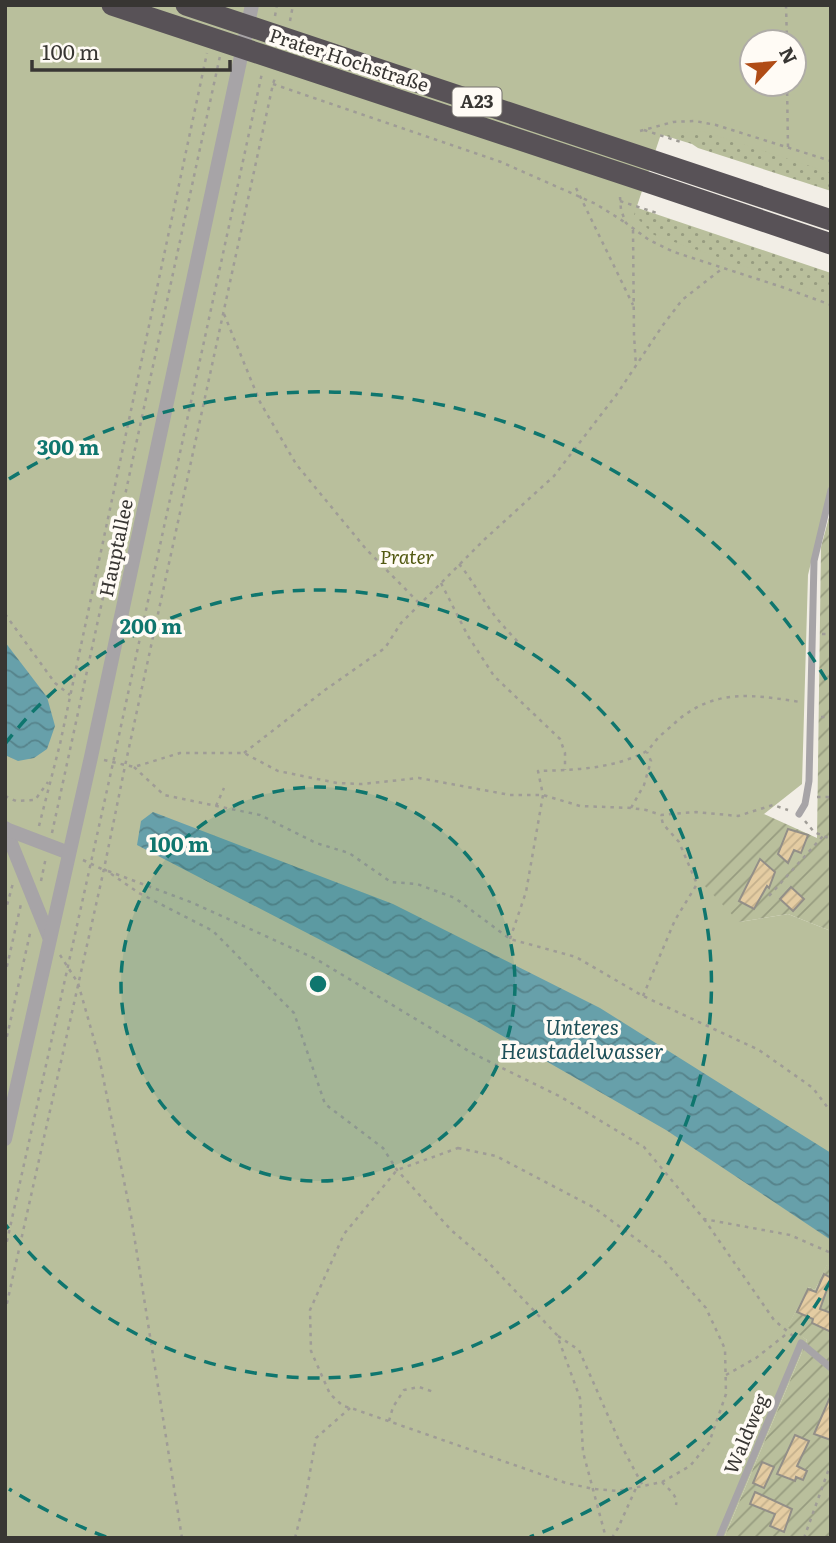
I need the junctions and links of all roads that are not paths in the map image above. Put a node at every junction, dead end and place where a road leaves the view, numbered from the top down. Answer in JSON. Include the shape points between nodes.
{"nodes":[{"id":1,"x":112,"y":5,"type":"edge"},
{"id":2,"x":186,"y":5,"type":"edge"},
{"id":3,"x":253,"y":5,"type":"edge"},
{"id":4,"x":831,"y":219,"type":"edge"},
{"id":5,"x":831,"y":244,"type":"edge"},
{"id":6,"x":831,"y":490,"type":"edge"},
{"id":7,"x":799,"y":814,"type":"road end"},
{"id":8,"x":6,"y":829,"type":"edge"},
{"id":9,"x":69,"y":853,"type":"junction"},
{"id":10,"x":49,"y":937,"type":"junction"},
{"id":11,"x":5,"y":1139,"type":"edge"},
{"id":12,"x":831,"y":1368,"type":"edge"},
{"id":13,"x":719,"y":1538,"type":"edge"}],
"edges":[{"from":1,"to":5,"type":"highway","name":"Prater Hochstraße","number":"A23"},
{"from":2,"to":4,"type":"highway","name":"Prater Hochstraße","number":"A23"},
{"from":3,"to":9,"type":"street","name":"Hauptallee"},
{"from":6,"to":7,"type":"lane","via":[[814,561],[809,782]]},
{"from":8,"to":9,"type":"street"},
{"from":8,"to":10,"type":"street"},
{"from":9,"to":10,"type":"street","name":"Hauptallee"},
{"from":10,"to":11,"type":"street","name":"Hauptallee"},
{"from":12,"to":13,"type":"lane","name":"Waldweg","via":[[801,1343]]}]}
